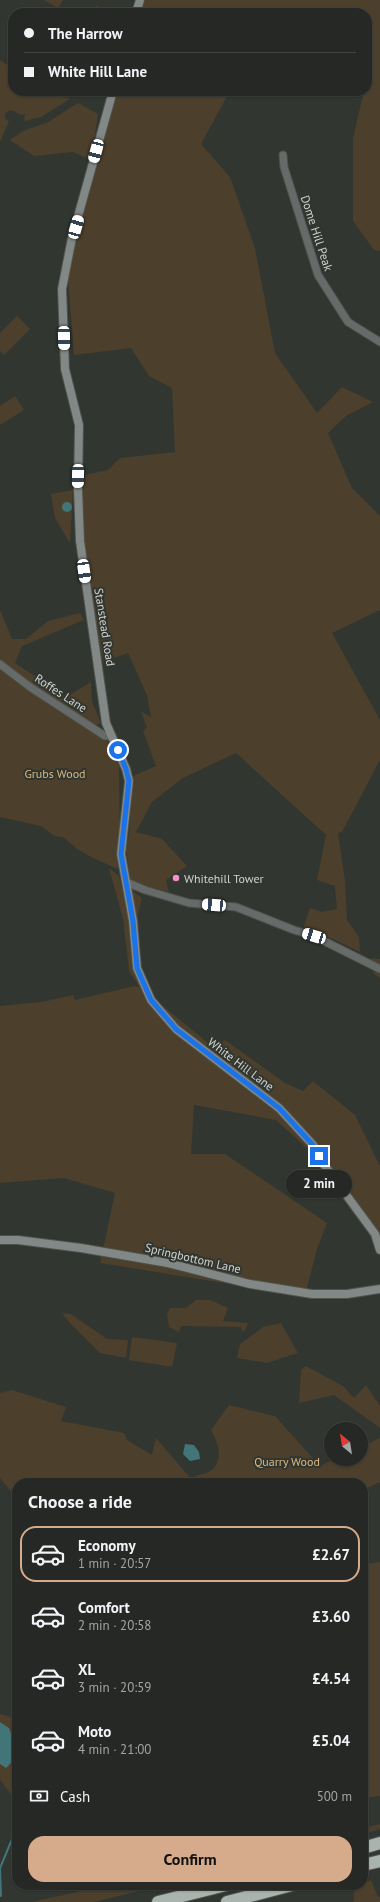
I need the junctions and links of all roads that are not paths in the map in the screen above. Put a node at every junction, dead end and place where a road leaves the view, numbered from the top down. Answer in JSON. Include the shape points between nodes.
{"nodes":[{"id":1,"x":112,"y":96,"type":"edge"},
{"id":2,"x":283,"y":155,"type":"dead end"},
{"id":3,"x":380,"y":342,"type":"edge"},
{"id":4,"x":0,"y":664,"type":"edge"},
{"id":5,"x":112,"y":736,"type":"junction"},
{"id":6,"x":126,"y":882,"type":"junction"},
{"id":7,"x":380,"y":969,"type":"edge"},
{"id":8,"x":0,"y":1240,"type":"edge"},
{"id":9,"x":380,"y":1250,"type":"edge"},
{"id":10,"x":380,"y":1289,"type":"edge"},
{"id":11,"x":380,"y":1843,"type":"edge"},
{"id":12,"x":368,"y":1847,"type":"edge"},
{"id":13,"x":380,"y":1860,"type":"edge"},
{"id":14,"x":368,"y":1864,"type":"edge"},
{"id":15,"x":206,"y":1890,"type":"edge"},
{"id":16,"x":273,"y":1890,"type":"edge"},
{"id":17,"x":158,"y":1902,"type":"edge"},
{"id":18,"x":227,"y":1902,"type":"edge"}],
"edges":[{"from":1,"to":5,"type":"street","name":"Stanstead Road","via":[[72,238],[62,289],[65,369],[79,426],[80,541],[106,723]]},
{"from":2,"to":3,"type":"street","name":"Dome Hill Peak","via":[[284,167],[318,275],[348,322]]},
{"from":4,"to":5,"type":"street","name":"Roffes Lane","via":[[30,687],[105,736]]},
{"from":5,"to":6,"type":"street","name":"Stanstead Road","via":[[129,781],[121,854]]},
{"from":6,"to":7,"type":"street","via":[[189,903],[236,907],[314,936]]},
{"from":6,"to":9,"type":"street","name":"White Hill Lane","via":[[137,968],[151,1000],[176,1029],[279,1108],[313,1145],[374,1234]]},
{"from":8,"to":10,"type":"street","name":"Springbottom Lane","via":[[81,1248],[168,1263],[250,1284],[312,1294],[347,1294]]},
{"from":11,"to":12,"type":"highway"},
{"from":13,"to":14,"type":"highway"},
{"from":15,"to":17,"type":"highway"},
{"from":16,"to":18,"type":"highway"}]}
